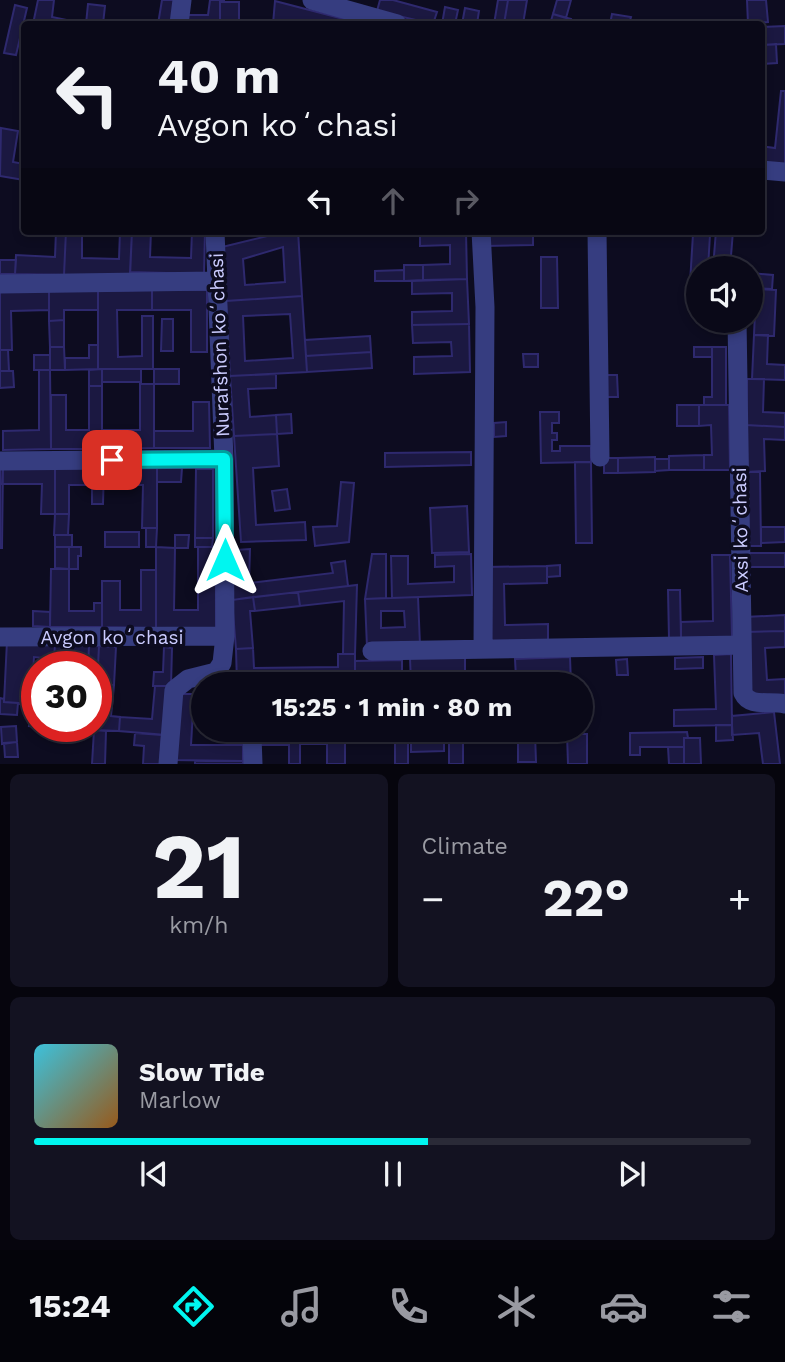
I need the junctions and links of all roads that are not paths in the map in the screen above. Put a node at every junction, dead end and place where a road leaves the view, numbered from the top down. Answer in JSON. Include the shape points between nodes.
{"nodes":[{"id":1,"x":182,"y":0,"type":"edge"},
{"id":2,"x":312,"y":0,"type":"edge"},
{"id":3,"x":370,"y":20,"type":"edge"},
{"id":4,"x":179,"y":21,"type":"edge"},
{"id":5,"x":765,"y":170,"type":"edge"},
{"id":6,"x":785,"y":172,"type":"edge"},
{"id":7,"x":215,"y":235,"type":"edge"},
{"id":8,"x":481,"y":235,"type":"edge"},
{"id":9,"x":597,"y":235,"type":"edge"},
{"id":10,"x":215,"y":281,"type":"junction"},
{"id":11,"x":0,"y":284,"type":"edge"},
{"id":12,"x":737,"y":333,"type":"edge"},
{"id":13,"x":600,"y":457,"type":"dead end"},
{"id":14,"x":224,"y":459,"type":"junction"},
{"id":15,"x":0,"y":461,"type":"edge"},
{"id":16,"x":225,"y":636,"type":"junction"},
{"id":17,"x":0,"y":637,"type":"edge"},
{"id":18,"x":742,"y":645,"type":"junction"},
{"id":19,"x":483,"y":649,"type":"junction"},
{"id":20,"x":372,"y":651,"type":"dead end"},
{"id":21,"x":785,"y":704,"type":"edge"},
{"id":22,"x":252,"y":742,"type":"edge"},
{"id":23,"x":168,"y":764,"type":"edge"},
{"id":24,"x":253,"y":764,"type":"edge"}],
"edges":[{"from":1,"to":4,"type":"street"},
{"from":2,"to":3,"type":"street"},
{"from":5,"to":6,"type":"street"},
{"from":7,"to":10,"type":"street","name":"Nurafshon koʻchasi"},
{"from":8,"to":19,"type":"street"},
{"from":9,"to":13,"type":"street"},
{"from":10,"to":11,"type":"street"},
{"from":10,"to":14,"type":"street","name":"Nurafshon koʻchasi"},
{"from":12,"to":18,"type":"street","name":"Axsi koʻchasi"},
{"from":14,"to":15,"type":"street"},
{"from":14,"to":16,"type":"street","name":"Nurafshon koʻchasi"},
{"from":16,"to":17,"type":"street","name":"Avgon koʻchasi"},
{"from":16,"to":23,"type":"street","name":"Nurafshon koʻchasi","via":[[222,663],[216,672],[188,680],[174,690]]},
{"from":18,"to":19,"type":"street"},
{"from":18,"to":21,"type":"street","name":"Axsi koʻchasi","via":[[746,700]]},
{"from":19,"to":20,"type":"street"},
{"from":22,"to":24,"type":"street"}]}
